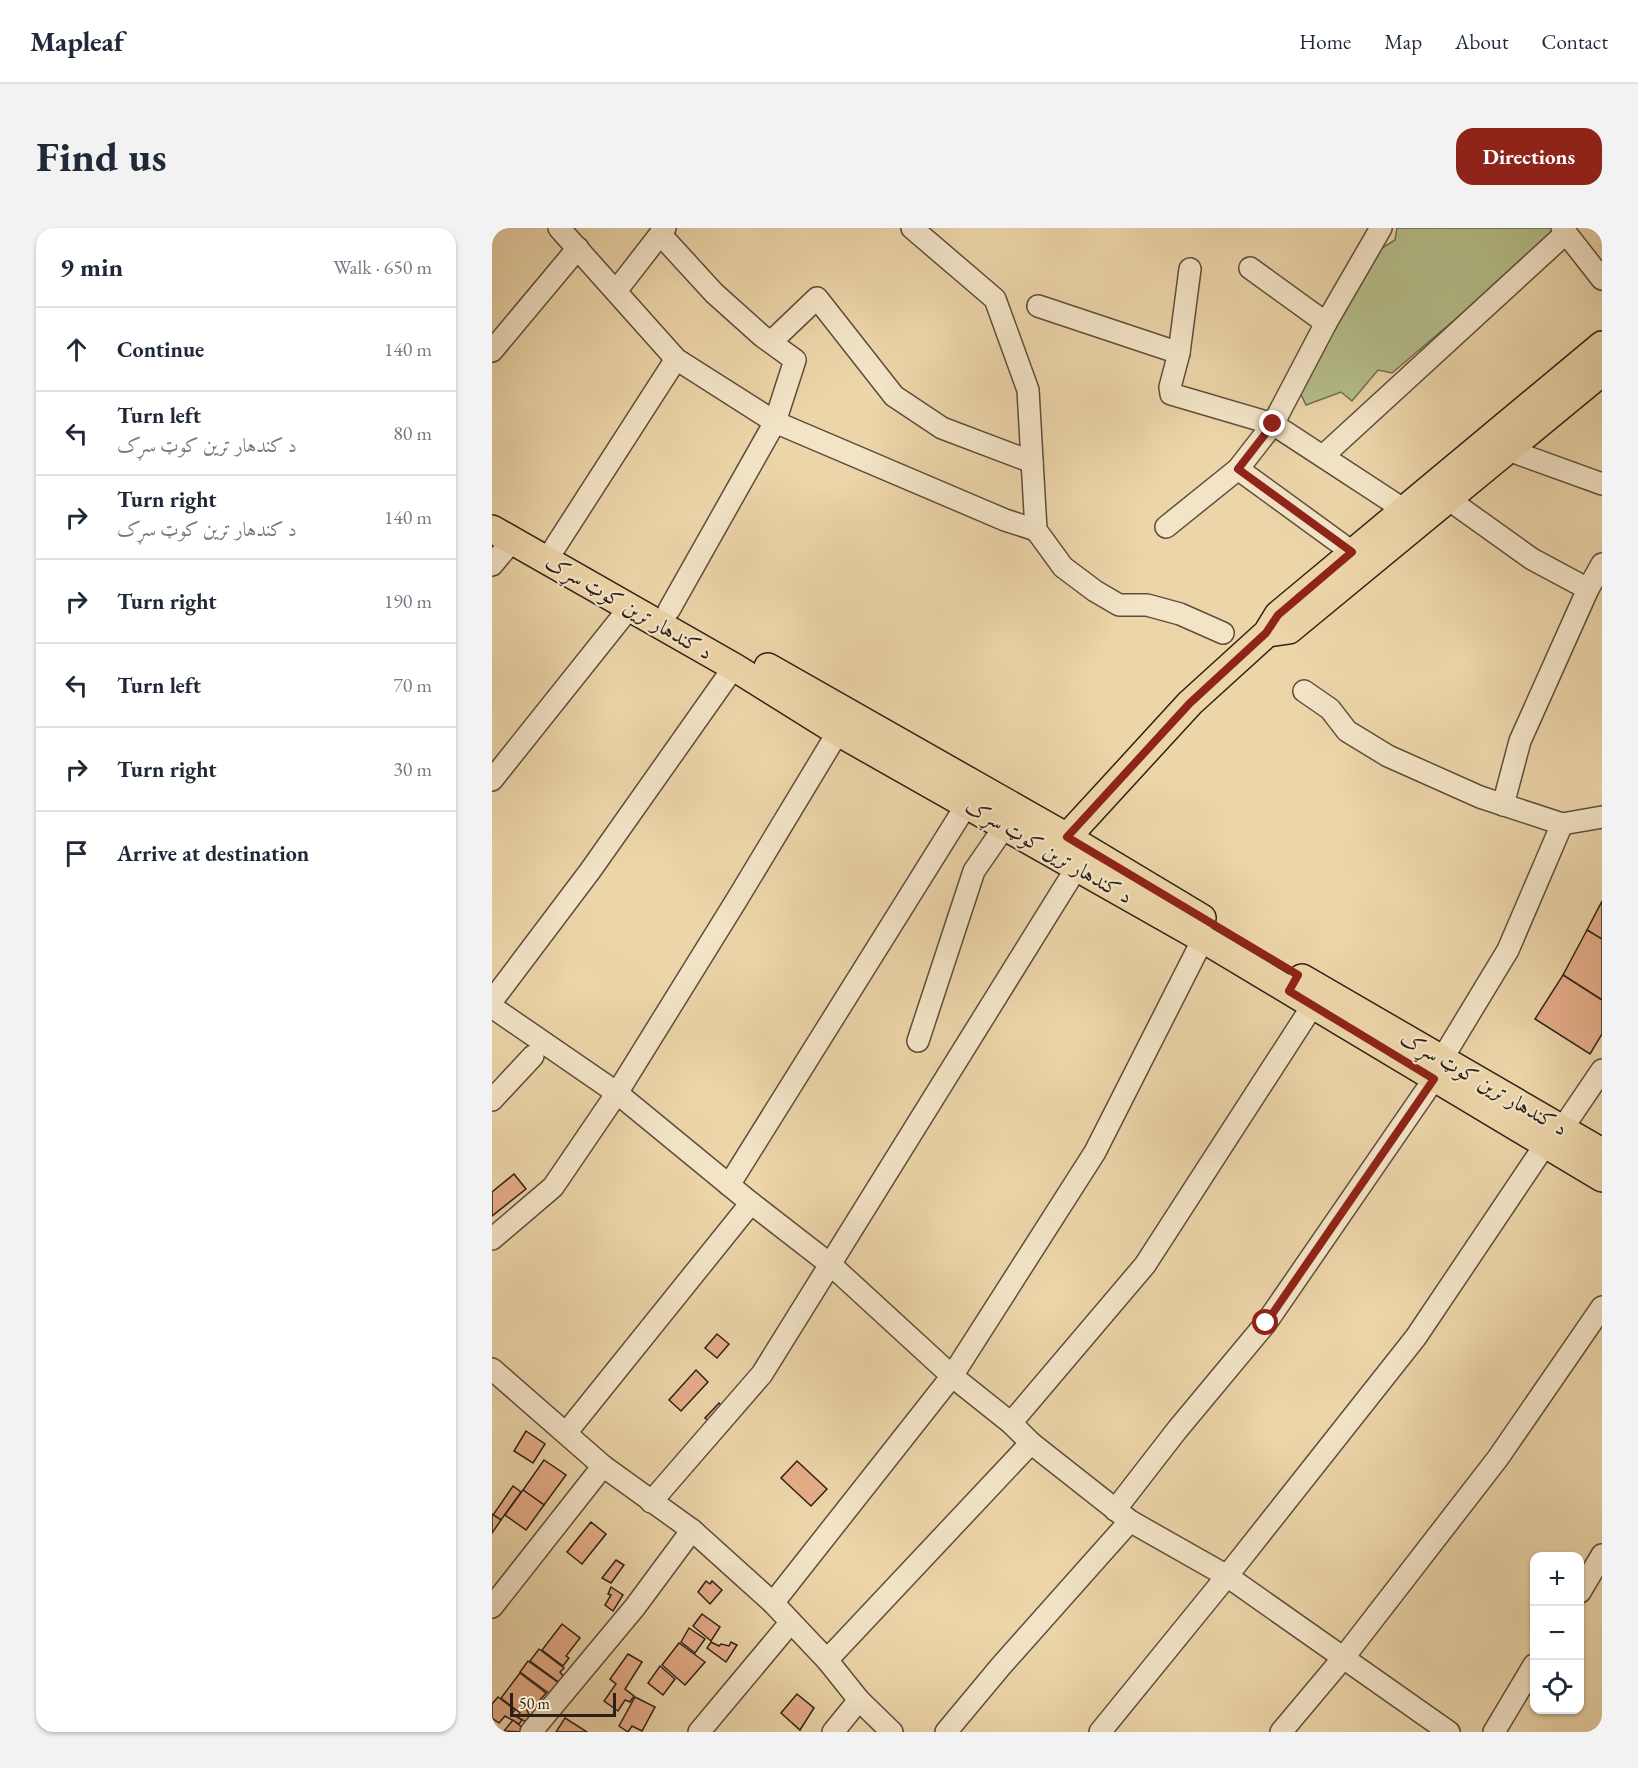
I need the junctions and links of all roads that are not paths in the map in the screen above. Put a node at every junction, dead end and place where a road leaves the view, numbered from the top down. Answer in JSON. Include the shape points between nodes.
{"nodes":[{"id":1,"x":559,"y":228,"type":"edge"},
{"id":2,"x":912,"y":228,"type":"edge"},
{"id":3,"x":1381,"y":228,"type":"edge"},
{"id":4,"x":663,"y":231,"type":"edge"},
{"id":5,"x":1564,"y":231,"type":"edge"},
{"id":6,"x":578,"y":248,"type":"junction"},
{"id":7,"x":1250,"y":268,"type":"dead end"},
{"id":8,"x":1190,"y":269,"type":"dead end"},
{"id":9,"x":1602,"y":279,"type":"edge"},
{"id":10,"x":616,"y":291,"type":"junction"},
{"id":11,"x":1038,"y":306,"type":"dead end"},
{"id":12,"x":1326,"y":323,"type":"junction"},
{"id":13,"x":771,"y":342,"type":"junction"},
{"id":14,"x":1602,"y":345,"type":"edge"},
{"id":15,"x":492,"y":351,"type":"edge"},
{"id":16,"x":1179,"y":353,"type":"junction"},
{"id":17,"x":676,"y":359,"type":"junction"},
{"id":18,"x":1602,"y":372,"type":"edge"},
{"id":19,"x":775,"y":422,"type":"junction"},
{"id":20,"x":1273,"y":424,"type":"junction"},
{"id":21,"x":1508,"y":450,"type":"junction"},
{"id":22,"x":1323,"y":456,"type":"junction"},
{"id":23,"x":1032,"y":462,"type":"junction"},
{"id":24,"x":1238,"y":469,"type":"junction"},
{"id":25,"x":1602,"y":484,"type":"edge"},
{"id":26,"x":1448,"y":499,"type":"junction"},
{"id":27,"x":1403,"y":509,"type":"junction"},
{"id":28,"x":492,"y":511,"type":"edge"},
{"id":29,"x":1166,"y":527,"type":"dead end"},
{"id":30,"x":1036,"y":530,"type":"junction"},
{"id":31,"x":502,"y":535,"type":"edge"},
{"id":32,"x":555,"y":548,"type":"junction"},
{"id":33,"x":1352,"y":552,"type":"junction"},
{"id":34,"x":1602,"y":564,"type":"edge"},
{"id":35,"x":492,"y":565,"type":"edge"},
{"id":36,"x":1588,"y":589,"type":"junction"},
{"id":37,"x":630,"y":607,"type":"junction"},
{"id":38,"x":669,"y":610,"type":"junction"},
{"id":39,"x":1222,"y":633,"type":"dead end"},
{"id":40,"x":1266,"y":633,"type":"junction"},
{"id":41,"x":734,"y":667,"type":"junction"},
{"id":42,"x":1305,"y":692,"type":"dead end"},
{"id":43,"x":838,"y":732,"type":"junction"},
{"id":44,"x":492,"y":780,"type":"edge"},
{"id":45,"x":967,"y":804,"type":"junction"},
{"id":46,"x":1503,"y":805,"type":"junction"},
{"id":47,"x":1602,"y":816,"type":"edge"},
{"id":48,"x":1562,"y":824,"type":"junction"},
{"id":49,"x":1005,"y":826,"type":"junction"},
{"id":50,"x":1066,"y":853,"type":"junction"},
{"id":51,"x":1203,"y":939,"type":"junction"},
{"id":52,"x":1294,"y":983,"type":"junction"},
{"id":53,"x":492,"y":1001,"type":"edge"},
{"id":54,"x":1313,"y":1005,"type":"junction"},
{"id":55,"x":492,"y":1007,"type":"edge"},
{"id":56,"x":918,"y":1041,"type":"dead end"},
{"id":57,"x":533,"y":1056,"type":"dead end"},
{"id":58,"x":1438,"y":1069,"type":"junction"},
{"id":59,"x":1602,"y":1070,"type":"edge"},
{"id":60,"x":617,"y":1093,"type":"junction"},
{"id":61,"x":492,"y":1100,"type":"edge"},
{"id":62,"x":1553,"y":1137,"type":"junction"},
{"id":63,"x":1602,"y":1152,"type":"edge"},
{"id":64,"x":1602,"y":1178,"type":"edge"},
{"id":65,"x":729,"y":1185,"type":"junction"},
{"id":66,"x":751,"y":1203,"type":"junction"},
{"id":67,"x":492,"y":1239,"type":"edge"},
{"id":68,"x":831,"y":1265,"type":"junction"},
{"id":69,"x":1602,"y":1307,"type":"edge"},
{"id":70,"x":952,"y":1376,"type":"junction"},
{"id":71,"x":495,"y":1381,"type":"edge"},
{"id":72,"x":1011,"y":1422,"type":"junction"},
{"id":73,"x":566,"y":1433,"type":"junction"},
{"id":74,"x":1030,"y":1443,"type":"junction"},
{"id":75,"x":603,"y":1466,"type":"junction"},
{"id":76,"x":651,"y":1502,"type":"junction"},
{"id":77,"x":1123,"y":1516,"type":"junction"},
{"id":78,"x":692,"y":1530,"type":"junction"},
{"id":79,"x":1602,"y":1555,"type":"edge"},
{"id":80,"x":1227,"y":1576,"type":"junction"},
{"id":81,"x":1584,"y":1585,"type":"edge"},
{"id":82,"x":773,"y":1603,"type":"junction"},
{"id":83,"x":492,"y":1607,"type":"edge"},
{"id":84,"x":791,"y":1622,"type":"junction"},
{"id":85,"x":1344,"y":1657,"type":"junction"},
{"id":86,"x":827,"y":1659,"type":"junction"},
{"id":87,"x":1530,"y":1672,"type":"edge"},
{"id":88,"x":859,"y":1700,"type":"junction"},
{"id":89,"x":531,"y":1732,"type":"edge"},
{"id":90,"x":699,"y":1732,"type":"edge"},
{"id":91,"x":833,"y":1732,"type":"edge"},
{"id":92,"x":892,"y":1732,"type":"edge"},
{"id":93,"x":946,"y":1732,"type":"edge"},
{"id":94,"x":1100,"y":1732,"type":"edge"},
{"id":95,"x":1281,"y":1732,"type":"edge"},
{"id":96,"x":1449,"y":1732,"type":"edge"},
{"id":97,"x":1494,"y":1732,"type":"edge"}],
"edges":[{"from":1,"to":6,"type":"street"},
{"from":2,"to":23,"type":"street","via":[[995,299],[1028,390]]},
{"from":3,"to":12,"type":"street"},
{"from":4,"to":10,"type":"street"},
{"from":4,"to":13,"type":"street","via":[[714,293]]},
{"from":5,"to":9,"type":"street"},
{"from":5,"to":22,"type":"street"},
{"from":6,"to":10,"type":"street"},
{"from":6,"to":15,"type":"street"},
{"from":7,"to":12,"type":"street"},
{"from":8,"to":16,"type":"street"},
{"from":10,"to":17,"type":"street"},
{"from":11,"to":16,"type":"street"},
{"from":12,"to":20,"type":"street"},
{"from":13,"to":19,"type":"street","via":[[795,360]]},
{"from":13,"to":23,"type":"street","via":[[817,298],[894,396],[942,428]]},
{"from":14,"to":27,"type":"main road"},
{"from":16,"to":20,"type":"street","via":[[1171,394]]},
{"from":17,"to":19,"type":"street"},
{"from":17,"to":32,"type":"street"},
{"from":18,"to":21,"type":"main road"},
{"from":19,"to":30,"type":"street"},
{"from":19,"to":38,"type":"street"},
{"from":20,"to":22,"type":"street"},
{"from":20,"to":24,"type":"street"},
{"from":21,"to":25,"type":"street"},
{"from":21,"to":26,"type":"main road"},
{"from":22,"to":27,"type":"street"},
{"from":23,"to":30,"type":"street"},
{"from":24,"to":29,"type":"street"},
{"from":24,"to":33,"type":"street"},
{"from":26,"to":36,"type":"street","via":[[1532,559]]},
{"from":26,"to":40,"type":"main road","via":[[1289,630]]},
{"from":27,"to":33,"type":"main road"},
{"from":28,"to":32,"type":"main road","name":"د کندهار ترين کوټ سړک"},
{"from":30,"to":39,"type":"street","via":[[1063,567],[1119,605],[1147,605]]},
{"from":31,"to":35,"type":"street"},
{"from":31,"to":37,"type":"main road","name":"د کندهار ترين کوټ سړک"},
{"from":32,"to":38,"type":"main road","name":"د کندهار ترين کوټ سړک"},
{"from":33,"to":40,"type":"main road","via":[[1278,615]]},
{"from":34,"to":36,"type":"street"},
{"from":36,"to":46,"type":"street","via":[[1520,741]]},
{"from":37,"to":41,"type":"main road","name":"د کندهار ترين کوټ سړک"},
{"from":37,"to":44,"type":"street"},
{"from":38,"to":50,"type":"main road","name":"د کندهار ترين کوټ سړک"},
{"from":40,"to":50,"type":"main road","via":[[1190,703]]},
{"from":41,"to":43,"type":"main road","name":"د کندهار ترين کوټ سړک"},
{"from":41,"to":53,"type":"street","via":[[590,871]]},
{"from":42,"to":46,"type":"street","via":[[1330,709],[1347,731],[1388,756]]},
{"from":43,"to":45,"type":"main road","name":"د کندهار ترين کوټ سړک"},
{"from":43,"to":60,"type":"street"},
{"from":45,"to":49,"type":"main road","name":"د کندهار ترين کوټ سړک"},
{"from":45,"to":65,"type":"street"},
{"from":46,"to":48,"type":"street"},
{"from":47,"to":48,"type":"street"},
{"from":48,"to":58,"type":"street","via":[[1508,950]]},
{"from":49,"to":50,"type":"main road","name":"د کندهار ترين کوټ سړک"},
{"from":49,"to":56,"type":"street","via":[[974,872]]},
{"from":50,"to":51,"type":"main road","name":"د کندهار ترين کوټ سړک"},
{"from":50,"to":52,"type":"main road","name":"د کندهار ترين کوټ سړک"},
{"from":50,"to":68,"type":"street"},
{"from":51,"to":52,"type":"main road","name":"د کندهار ترين کوټ سړک"},
{"from":51,"to":70,"type":"street","via":[[1095,1152]]},
{"from":52,"to":54,"type":"main road","name":"د کندهار ترين کوټ سړک"},
{"from":52,"to":58,"type":"main road","name":"د کندهار ترين کوټ سړک"},
{"from":54,"to":58,"type":"main road","name":"د کندهار ترين کوټ سړک"},
{"from":54,"to":72,"type":"street","via":[[1145,1265]]},
{"from":55,"to":60,"type":"street"},
{"from":57,"to":61,"type":"street"},
{"from":58,"to":62,"type":"main road","name":"د کندهار ترين کوټ سړک"},
{"from":58,"to":77,"type":"street","via":[[1266,1323],[1177,1430]]},
{"from":59,"to":62,"type":"street"},
{"from":60,"to":65,"type":"street"},
{"from":60,"to":67,"type":"street","via":[[553,1187]]},
{"from":62,"to":63,"type":"main road","name":"د کندهار ترين کوټ سړک"},
{"from":62,"to":64,"type":"main road","name":"د کندهار ترين کوټ سړک"},
{"from":62,"to":80,"type":"street","via":[[1416,1337]]},
{"from":65,"to":66,"type":"street"},
{"from":66,"to":68,"type":"street"},
{"from":66,"to":73,"type":"street"},
{"from":68,"to":70,"type":"street"},
{"from":68,"to":76,"type":"street","via":[[762,1374]]},
{"from":69,"to":85,"type":"street","via":[[1498,1458]]},
{"from":70,"to":72,"type":"street"},
{"from":70,"to":82,"type":"street"},
{"from":71,"to":73,"type":"street"},
{"from":72,"to":74,"type":"street"},
{"from":73,"to":75,"type":"street"},
{"from":74,"to":77,"type":"street"},
{"from":74,"to":86,"type":"street"},
{"from":75,"to":76,"type":"street"},
{"from":75,"to":83,"type":"street"},
{"from":76,"to":78,"type":"street"},
{"from":77,"to":80,"type":"street"},
{"from":77,"to":93,"type":"street"},
{"from":78,"to":82,"type":"street"},
{"from":78,"to":89,"type":"street","via":[[635,1607]]},
{"from":79,"to":81,"type":"street"},
{"from":80,"to":85,"type":"street"},
{"from":80,"to":94,"type":"street"},
{"from":82,"to":84,"type":"street"},
{"from":84,"to":86,"type":"street"},
{"from":84,"to":90,"type":"street"},
{"from":85,"to":95,"type":"street"},
{"from":85,"to":96,"type":"street"},
{"from":86,"to":88,"type":"street"},
{"from":87,"to":97,"type":"street"},
{"from":88,"to":91,"type":"street"},
{"from":88,"to":92,"type":"street"}]}
